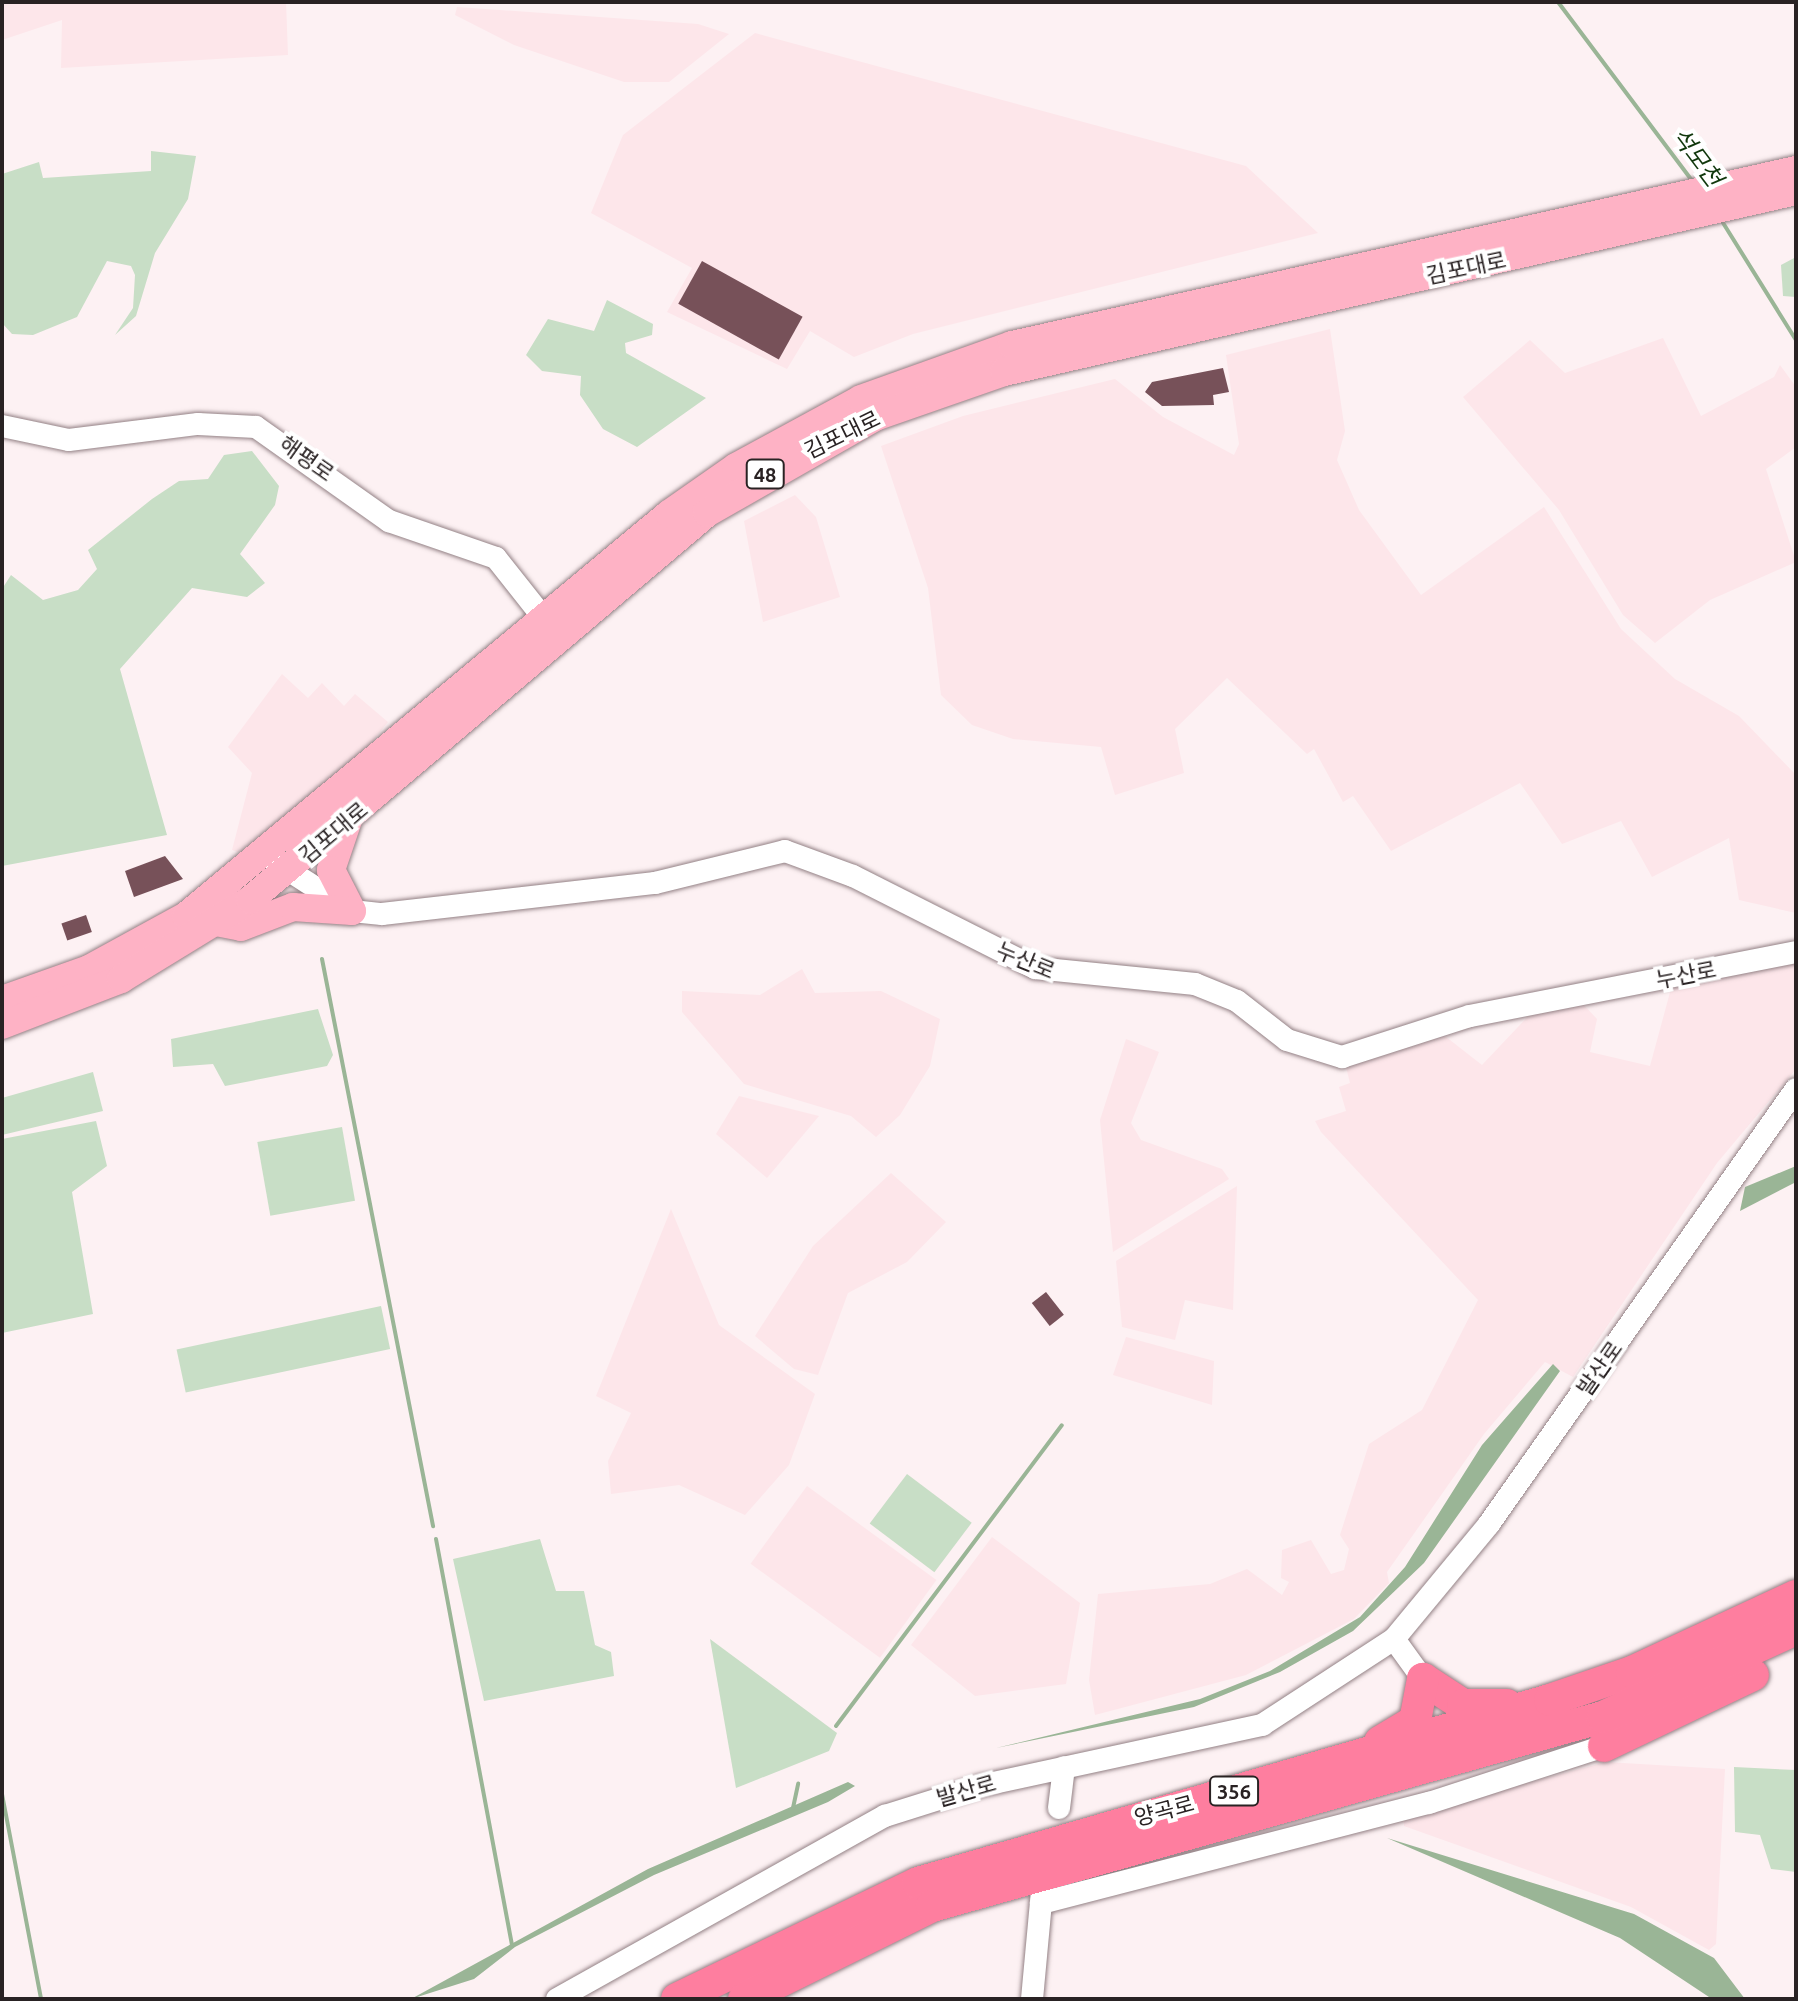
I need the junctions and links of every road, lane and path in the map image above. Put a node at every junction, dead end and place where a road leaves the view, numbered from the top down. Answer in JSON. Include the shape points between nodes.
{"nodes":[{"id":1,"x":1796,"y":170,"type":"edge"},
{"id":2,"x":1761,"y":189,"type":"junction"},
{"id":3,"x":1796,"y":191,"type":"edge"},
{"id":4,"x":1664,"y":211,"type":"junction"},
{"id":5,"x":1268,"y":286,"type":"junction"},
{"id":6,"x":1233,"y":321,"type":"junction"},
{"id":7,"x":2,"y":426,"type":"edge"},
{"id":8,"x":550,"y":627,"type":"junction"},
{"id":9,"x":481,"y":687,"type":"junction"},
{"id":10,"x":348,"y":820,"type":"junction"},
{"id":11,"x":276,"y":864,"type":"junction"},
{"id":12,"x":352,"y":911,"type":"junction"},
{"id":13,"x":216,"y":922,"type":"junction"},
{"id":14,"x":1796,"y":952,"type":"edge"},
{"id":15,"x":2,"y":1000,"type":"edge"},
{"id":16,"x":2,"y":1025,"type":"edge"},
{"id":17,"x":1796,"y":1089,"type":"edge"},
{"id":18,"x":1796,"y":1596,"type":"edge"},
{"id":19,"x":1796,"y":1629,"type":"edge"},
{"id":20,"x":1394,"y":1639,"type":"junction"},
{"id":21,"x":1796,"y":1651,"type":"edge"},
{"id":22,"x":1423,"y":1679,"type":"junction"},
{"id":23,"x":1550,"y":1700,"type":"junction"},
{"id":24,"x":1604,"y":1746,"type":"joint"},
{"id":25,"x":1064,"y":1767,"type":"junction"},
{"id":26,"x":1311,"y":1771,"type":"junction"},
{"id":27,"x":1059,"y":1808,"type":"dead end"},
{"id":28,"x":557,"y":1999,"type":"edge"},
{"id":29,"x":677,"y":1999,"type":"edge"},
{"id":30,"x":744,"y":1999,"type":"edge"},
{"id":31,"x":1032,"y":1999,"type":"edge"}],
"edges":[{"from":1,"to":2,"type":"main road","name":"김포대로","number":"48"},
{"from":2,"to":3,"type":"main road","name":"김포대로","number":"48"},
{"from":2,"to":4,"type":"main road","name":"김포대로","number":"48"},
{"from":4,"to":5,"type":"main road","name":"김포대로","number":"48"},
{"from":4,"to":6,"type":"main road","name":"김포대로","number":"48"},
{"from":5,"to":6,"type":"main road","via":[[1267,300],[1241,309]]},
{"from":5,"to":8,"type":"main road","name":"김포대로","number":"48","via":[[1012,345],[861,399],[736,467]]},
{"from":6,"to":8,"type":"main road","name":"김포대로","number":"48","via":[[1004,372],[875,417],[707,513]]},
{"from":7,"to":8,"type":"street","name":"해평로","via":[[69,440],[198,424],[256,427],[389,521],[496,558]]},
{"from":8,"to":9,"type":"main road","name":"김포대로","number":"48"},
{"from":9,"to":10,"type":"main road","name":"김포대로","number":"48"},
{"from":9,"to":11,"type":"main road","name":"김포대로","number":"48"},
{"from":10,"to":11,"type":"main road","name":"김포대로","number":"48"},
{"from":10,"to":12,"type":"main road","via":[[331,870]]},
{"from":11,"to":12,"type":"street","name":"누산로"},
{"from":11,"to":13,"type":"main road","name":"김포대로","number":"48"},
{"from":11,"to":15,"type":"main road","name":"김포대로","number":"48","via":[[140,942]]},
{"from":12,"to":13,"type":"main road","via":[[293,907],[241,927]]},
{"from":12,"to":14,"type":"street","name":"누산로","via":[[382,914],[655,883],[785,851],[853,876],[1035,968],[1195,984],[1237,1001],[1287,1040],[1342,1057],[1470,1016]]},
{"from":13,"to":16,"type":"main road","name":"김포대로","number":"48","via":[[84,997]]},
{"from":17,"to":20,"type":"street","name":"발산로","via":[[1474,1545]]},
{"from":18,"to":23,"type":"highway","name":"양곡로","number":"356","via":[[1632,1672]]},
{"from":19,"to":30,"type":"highway","name":"양곡로","number":"356","via":[[1603,1717],[932,1906]]},
{"from":20,"to":22,"type":"street"},
{"from":20,"to":25,"type":"street","name":"발산로","via":[[1262,1725]]},
{"from":21,"to":24,"type":"highway"},
{"from":22,"to":23,"type":"highway","via":[[1463,1705]]},
{"from":22,"to":26,"type":"highway","via":[[1420,1709],[1405,1729]]},
{"from":23,"to":26,"type":"highway","name":"양곡로","number":"356"},
{"from":24,"to":31,"type":"street","via":[[1429,1803],[1042,1898]]},
{"from":25,"to":27,"type":"street"},
{"from":25,"to":28,"type":"street","name":"발산로","via":[[885,1816]]},
{"from":26,"to":29,"type":"highway","name":"양곡로","number":"356","via":[[918,1883]]}]}
